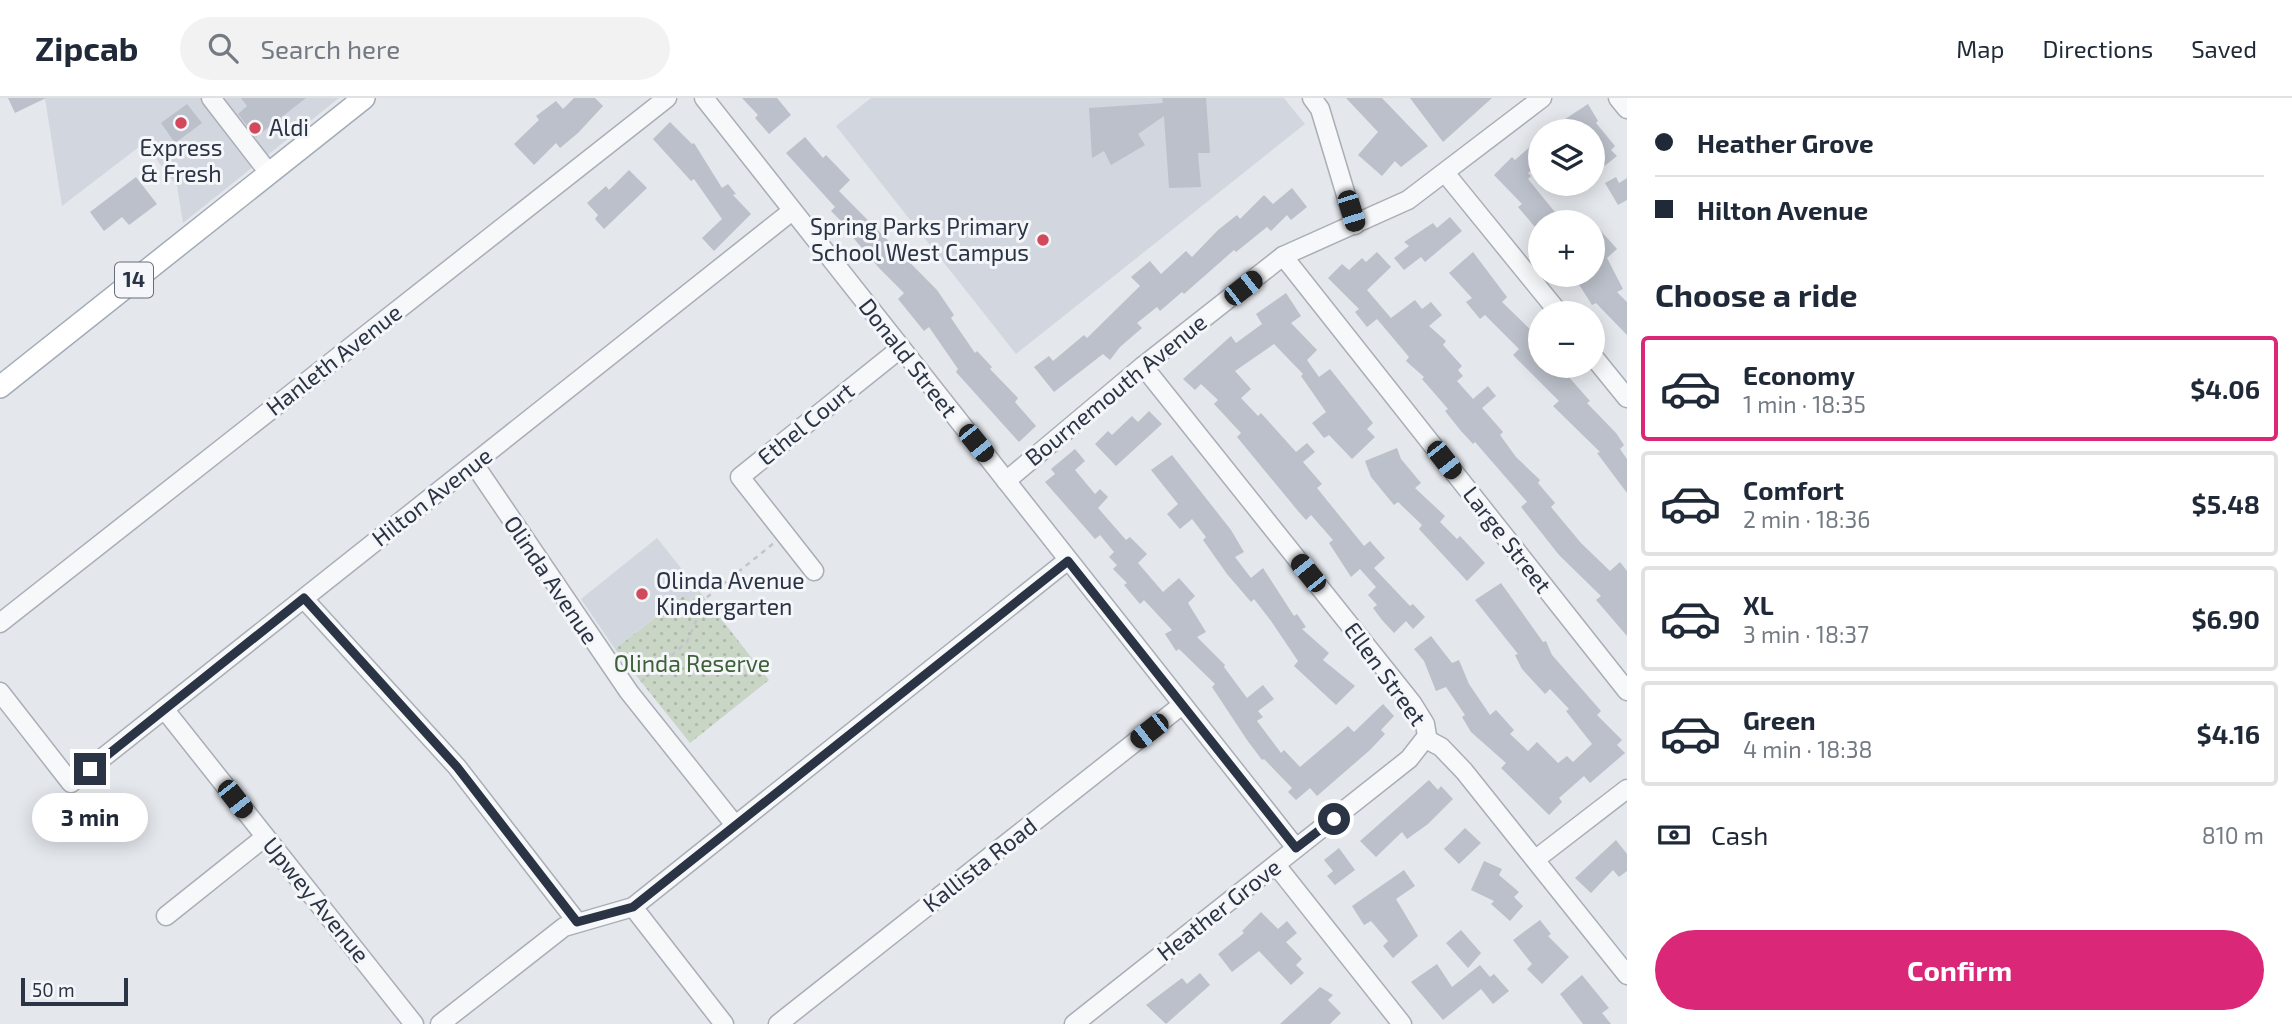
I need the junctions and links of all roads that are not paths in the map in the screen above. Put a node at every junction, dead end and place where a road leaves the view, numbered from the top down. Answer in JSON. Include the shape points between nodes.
{"nodes":[{"id":1,"x":211,"y":98,"type":"edge"},
{"id":2,"x":364,"y":98,"type":"edge"},
{"id":3,"x":667,"y":98,"type":"edge"},
{"id":4,"x":704,"y":98,"type":"edge"},
{"id":5,"x":1312,"y":98,"type":"edge"},
{"id":6,"x":1542,"y":98,"type":"edge"},
{"id":7,"x":1619,"y":98,"type":"edge"},
{"id":8,"x":1627,"y":109,"type":"edge"},
{"id":9,"x":269,"y":173,"type":"junction"},
{"id":10,"x":1446,"y":174,"type":"junction"},
{"id":11,"x":792,"y":211,"type":"junction"},
{"id":12,"x":1355,"y":225,"type":"junction"},
{"id":13,"x":1283,"y":256,"type":"junction"},
{"id":14,"x":1549,"y":301,"type":"edge"},
{"id":15,"x":901,"y":348,"type":"junction"},
{"id":16,"x":1143,"y":366,"type":"junction"},
{"id":17,"x":1605,"y":371,"type":"edge"},
{"id":18,"x":0,"y":387,"type":"edge"},
{"id":19,"x":1627,"y":398,"type":"edge"},
{"id":20,"x":474,"y":464,"type":"junction"},
{"id":21,"x":1006,"y":481,"type":"junction"},
{"id":22,"x":1068,"y":561,"type":"junction"},
{"id":23,"x":814,"y":571,"type":"dead end"},
{"id":24,"x":304,"y":598,"type":"junction"},
{"id":25,"x":0,"y":622,"type":"edge"},
{"id":26,"x":0,"y":691,"type":"edge"},
{"id":27,"x":1627,"y":691,"type":"edge"},
{"id":28,"x":1182,"y":705,"type":"junction"},
{"id":29,"x":165,"y":710,"type":"junction"},
{"id":30,"x":1426,"y":739,"type":"junction"},
{"id":31,"x":1624,"y":795,"type":"edge"},
{"id":32,"x":735,"y":825,"type":"junction"},
{"id":33,"x":265,"y":837,"type":"junction"},
{"id":34,"x":1296,"y":848,"type":"junction"},
{"id":35,"x":1536,"y":859,"type":"junction"},
{"id":36,"x":1276,"y":864,"type":"junction"},
{"id":37,"x":633,"y":907,"type":"junction"},
{"id":38,"x":166,"y":916,"type":"dead end"},
{"id":39,"x":577,"y":922,"type":"junction"},
{"id":40,"x":1627,"y":975,"type":"edge"},
{"id":41,"x":1097,"y":1017,"type":"edge"},
{"id":42,"x":414,"y":1024,"type":"edge"},
{"id":43,"x":440,"y":1024,"type":"edge"},
{"id":44,"x":724,"y":1024,"type":"edge"},
{"id":45,"x":778,"y":1024,"type":"edge"},
{"id":46,"x":1074,"y":1024,"type":"edge"},
{"id":47,"x":1402,"y":1024,"type":"edge"}],
"edges":[{"from":1,"to":9,"type":"street"},
{"from":2,"to":9,"type":"main road","number":"14"},
{"from":3,"to":25,"type":"street","name":"Hanleth Avenue"},
{"from":4,"to":11,"type":"street","name":"Donald Street"},
{"from":5,"to":12,"type":"street","via":[[1320,109]]},
{"from":6,"to":10,"type":"street","name":"Bournemouth Avenue"},
{"from":7,"to":8,"type":"street"},
{"from":9,"to":18,"type":"main road","number":"14"},
{"from":10,"to":12,"type":"street","name":"Bournemouth Avenue","via":[[1408,200]]},
{"from":10,"to":14,"type":"street"},
{"from":11,"to":15,"type":"street","name":"Donald Street"},
{"from":11,"to":20,"type":"street","name":"Hilton Avenue"},
{"from":12,"to":13,"type":"street","name":"Bournemouth Avenue"},
{"from":13,"to":16,"type":"street","name":"Bournemouth Avenue"},
{"from":13,"to":27,"type":"street","name":"Large Street"},
{"from":15,"to":21,"type":"street","name":"Donald Street"},
{"from":15,"to":23,"type":"street","name":"Ethel Court","via":[[740,477]]},
{"from":16,"to":21,"type":"street","name":"Bournemouth Avenue"},
{"from":16,"to":30,"type":"street","name":"Ellen Street","via":[[1412,703],[1425,724]]},
{"from":17,"to":19,"type":"street"},
{"from":20,"to":24,"type":"street","name":"Hilton Avenue"},
{"from":20,"to":32,"type":"street","name":"Olinda Avenue","via":[[629,692]]},
{"from":21,"to":22,"type":"street","name":"Donald Street"},
{"from":22,"to":28,"type":"street","name":"Donald Street"},
{"from":22,"to":32,"type":"street"},
{"from":24,"to":29,"type":"street","name":"Hilton Avenue"},
{"from":24,"to":39,"type":"street","via":[[457,767]]},
{"from":26,"to":29,"type":"street","name":"Hilton Avenue","via":[[71,783]]},
{"from":28,"to":34,"type":"street","name":"Donald Street"},
{"from":28,"to":45,"type":"street","name":"Kallista Road"},
{"from":29,"to":33,"type":"street","name":"Upwey Avenue"},
{"from":30,"to":34,"type":"street","name":"Heather Grove","via":[[1409,759]]},
{"from":30,"to":35,"type":"street","name":"Ellen Street","via":[[1441,747],[1464,771]]},
{"from":31,"to":35,"type":"street"},
{"from":32,"to":37,"type":"street"},
{"from":33,"to":38,"type":"street"},
{"from":33,"to":42,"type":"street","name":"Upwey Avenue"},
{"from":34,"to":36,"type":"street","name":"Heather Grove"},
{"from":35,"to":40,"type":"street","name":"Ellen Street"},
{"from":36,"to":41,"type":"street","name":"Heather Grove"},
{"from":36,"to":47,"type":"street"},
{"from":37,"to":39,"type":"street"},
{"from":37,"to":44,"type":"street"},
{"from":39,"to":43,"type":"street","via":[[564,927]]},
{"from":41,"to":46,"type":"street","name":"Heather Grove"}]}
